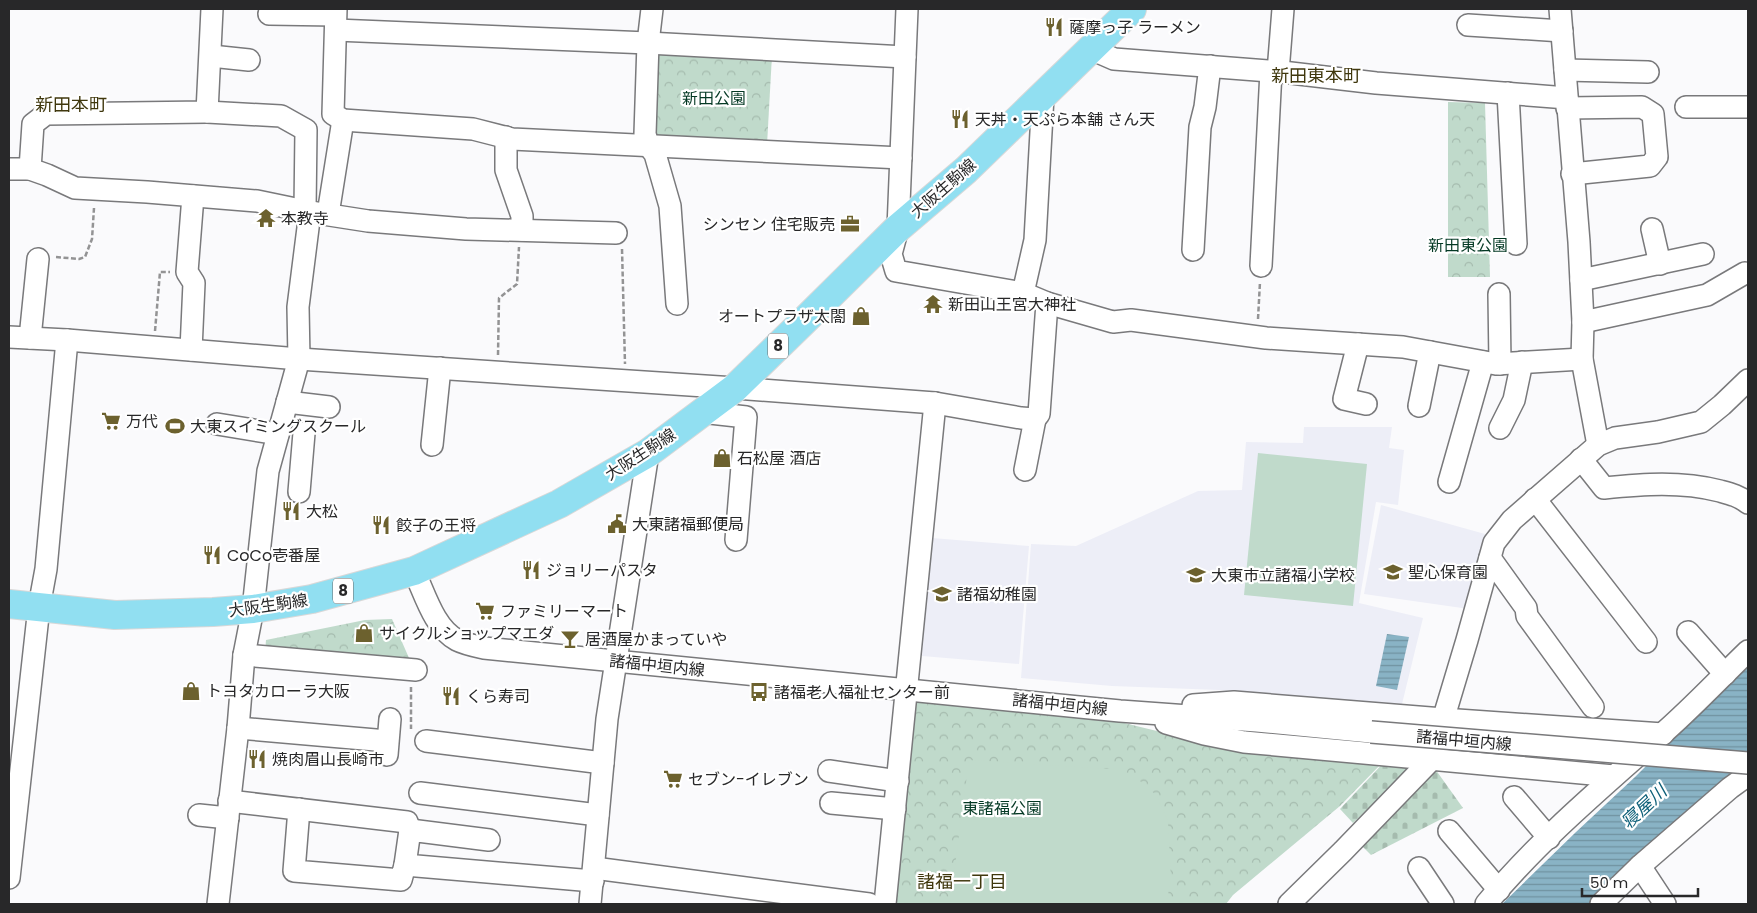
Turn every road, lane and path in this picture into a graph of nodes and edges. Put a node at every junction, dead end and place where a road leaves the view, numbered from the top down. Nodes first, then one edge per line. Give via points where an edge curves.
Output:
1 (212, 9) edge
2 (652, 9) edge
3 (907, 9) edge
4 (1132, 9) edge
5 (1283, 9) edge
6 (1560, 9) edge
7 (269, 14) dead end
8 (336, 18) edge
9 (1468, 26) dead end
10 (1562, 31) junction
11 (648, 42) junction
12 (1091, 49) junction
13 (210, 56) junction
14 (905, 57) junction
15 (249, 60) dead end
16 (1210, 66) junction
17 (1564, 70) junction
18 (1274, 71) junction
19 (1648, 72) dead end
20 (1508, 93) junction
21 (1044, 96) junction
22 (1567, 103) junction
23 (1686, 107) dead end
24 (1748, 107) edge
25 (207, 112) junction
26 (343, 120) junction
27 (506, 137) junction
28 (648, 145) junction
29 (900, 158) junction
30 (9, 169) edge
31 (30, 169) junction
32 (1572, 174) junction
33 (95, 190) junction
34 (193, 196) junction
35 (314, 212) junction
36 (898, 228) junction
37 (1652, 229) dead end
38 (521, 230) junction
39 (616, 233) joint
40 (1516, 244) dead end
41 (1194, 250) dead end
42 (1703, 254) dead end
43 (38, 259) joint
44 (1660, 264) junction
45 (1261, 266) joint
46 (187, 272) junction
47 (1745, 273) dead end
48 (1581, 280) junction
49 (1023, 293) junction
50 (1498, 294) dead end
51 (1047, 303) junction
52 (677, 304) dead end
53 (1583, 322) junction
54 (9, 337) edge
55 (1257, 337) junction
56 (30, 338) junction
57 (67, 340) junction
58 (1358, 344) junction
59 (154, 347) junction
60 (191, 350) junction
61 (1430, 352) junction
62 (299, 359) junction
63 (1582, 359) junction
64 (1522, 362) junction
65 (1491, 363) junction
66 (440, 368) junction
67 (497, 372) junction
68 (624, 380) junction
69 (1748, 380) edge
70 (735, 388) junction
71 (287, 402) junction
72 (935, 404) junction
73 (1366, 404) dead end
74 (1419, 406) dead end
75 (329, 407) dead end
76 (701, 412) junction
77 (1034, 419) junction
78 (217, 424) dead end
79 (1500, 428) dead end
80 (278, 434) junction
81 (304, 434) dead end
82 (432, 445) dead end
83 (1598, 445) junction
84 (648, 453) junction
85 (1581, 458) junction
86 (270, 465) junction
87 (1025, 470) dead end
88 (1449, 482) dead end
89 (1536, 499) junction
90 (1748, 502) edge
91 (736, 540) dead end
92 (1490, 558) junction
93 (414, 571) junction
94 (9, 604) edge
95 (39, 606) junction
96 (253, 609) junction
97 (1688, 632) dead end
98 (1646, 642) dead end
99 (1748, 651) edge
100 (244, 655) junction
101 (617, 661) junction
102 (416, 670) joint
103 (1725, 674) junction
104 (907, 689) junction
105 (1593, 707) dead end
106 (1120, 710) junction
107 (390, 719) dead end
108 (1442, 719) junction
109 (238, 728) junction
110 (1663, 734) junction
111 (426, 741) joint
112 (1431, 760) junction
113 (603, 762) junction
114 (1748, 763) edge
115 (829, 771) dead end
116 (1614, 776) junction
117 (898, 781) junction
118 (1745, 781) edge
119 (420, 793) dead end
120 (1514, 797) dead end
121 (831, 803) dead end
122 (299, 809) junction
123 (895, 809) junction
124 (228, 810) junction
125 (199, 815) dead end
126 (598, 815) junction
127 (410, 830) junction
128 (1449, 830) dead end
129 (1549, 838) junction
130 (489, 840) dead end
131 (405, 865) junction
132 (1640, 866) junction
133 (1419, 868) dead end
134 (593, 875) junction
135 (9, 878) edge
136 (1492, 897) edge
137 (223, 904) edge
138 (590, 904) edge
139 (869, 904) edge
140 (885, 904) edge
141 (1288, 904) edge
142 (1443, 904) edge
143 (1601, 904) edge
144 (1665, 904) edge

1 - 13 street
2 - 11 street
3 - 14 street
4 - 12 main road, 大阪生駒線 / 8
5 - 18 street
6 - 10 street
7 - 8 street
8 - 11 street
8 - 26 street via 333,114
9 - 10 street
10 - 17 street
11 - 14 street
11 - 28 street via 645,134
12 - 16 street via 1114,59
12 - 21 main road, 大阪生駒線 / 8
13 - 15 street
13 - 25 street
14 - 29 street
16 - 18 street
16 - 41 street via 1200,127
17 - 19 street
17 - 22 street
18 - 20 street
18 - 45 street
20 - 22 street
20 - 40 street
21 - 36 main road, 大阪生駒線 / 8 via 966,170
21 - 49 street via 1035,240
22 - 32 street
22 - 32 street via 1642,107 1652,114 1657,157 1650,166
23 - 24 street
25 - 31 street via 46,114 32,124
25 - 35 street via 281,116 306,130
26 - 27 street via 473,129
26 - 35 street
27 - 28 street
27 - 38 street via 506,170 522,216
28 - 29 street
28 - 52 street via 655,154 670,206
29 - 36 street
30 - 31 street
31 - 33 street via 75,188
32 - 48 street
33 - 34 street
33 - 43 path via 92,239 85,257 43,256
34 - 35 street via 257,201
34 - 46 street
35 - 38 street via 368,221
35 - 62 street via 298,307
36 - 49 street via 891,254 896,271
36 - 70 main road, 大阪生駒線 / 8
37 - 44 street
38 - 39 street
38 - 67 path via 517,284 499,298
39 - 68 path via 622,238
42 - 44 street
43 - 56 street
44 - 48 street
45 - 55 path
46 - 59 path via 160,272
46 - 60 street via 194,283
47 - 53 street via 1708,295
48 - 53 street
49 - 51 street
50 - 65 street
51 - 55 street via 1113,322 1131,320
51 - 77 street via 1039,414
53 - 63 street
54 - 56 street
55 - 58 street
56 - 57 street
57 - 59 street
57 - 95 street via 46,569
58 - 61 street via 1403,346
58 - 73 street via 1344,399
59 - 60 street
60 - 62 street
61 - 65 street
61 - 74 street
62 - 66 street
62 - 71 street
63 - 64 street
63 - 83 street
64 - 65 street
64 - 79 street via 1514,400
65 - 88 street
66 - 67 street
66 - 82 street
67 - 68 street
68 - 70 street
69 - 83 street via 1701,422 1615,438
70 - 72 street
70 - 76 main road, 大阪生駒線 / 8
71 - 75 street
71 - 80 street
72 - 77 street
72 - 104 street
76 - 84 main road, 大阪生駒線 / 8
76 - 91 street via 746,417
77 - 87 street
78 - 80 street
80 - 86 street
81 - 86 street via 299,482
83 - 85 street
84 - 93 main road, 大阪生駒線 / 8 via 559,504
84 - 101 street
85 - 89 street
85 - 90 street via 1604,488 1655,483 1700,486 1740,496
86 - 96 street
89 - 92 street via 1512,520 1494,543
89 - 98 street
92 - 105 street via 1526,608 1527,616
92 - 108 street
93 - 96 main road, 大阪生駒線 / 8 via 312,599
93 - 101 street, 諸福中垣内線 via 442,628 459,641 484,648
94 - 95 main road, 大阪生駒線 / 8
95 - 96 main road, 大阪生駒線 / 8 via 115,614
95 - 135 street
96 - 100 street
97 - 103 street
99 - 103 street
100 - 102 street
100 - 109 street
101 - 104 street, 諸福中垣内線
101 - 113 street
102 - 111 path via 411,689 412,738
103 - 110 street
104 - 106 street, 諸福中垣内線
104 - 117 street
106 - 108 street via 1234,702
106 - 112 street via 1244,742
106 - 114 street, 諸福中垣内線, bridge
107 - 109 street via 387,748
108 - 110 street
108 - 112 street
109 - 124 street
110 - 116 street
111 - 113 street
112 - 116 street
112 - 141 street
113 - 126 street
115 - 117 street
116 - 129 street
117 - 123 street
118 - 132 street
119 - 126 street
120 - 129 street
121 - 123 street
122 - 124 street
122 - 127 street via 407,822
122 - 131 street via 294,871 401,880
123 - 140 street
124 - 125 street
124 - 137 street
126 - 134 street
127 - 130 street
127 - 131 street
128 - 136 street
129 - 136 street
131 - 134 street
132 - 143 street
132 - 144 street
133 - 142 street
134 - 138 street
134 - 139 street

